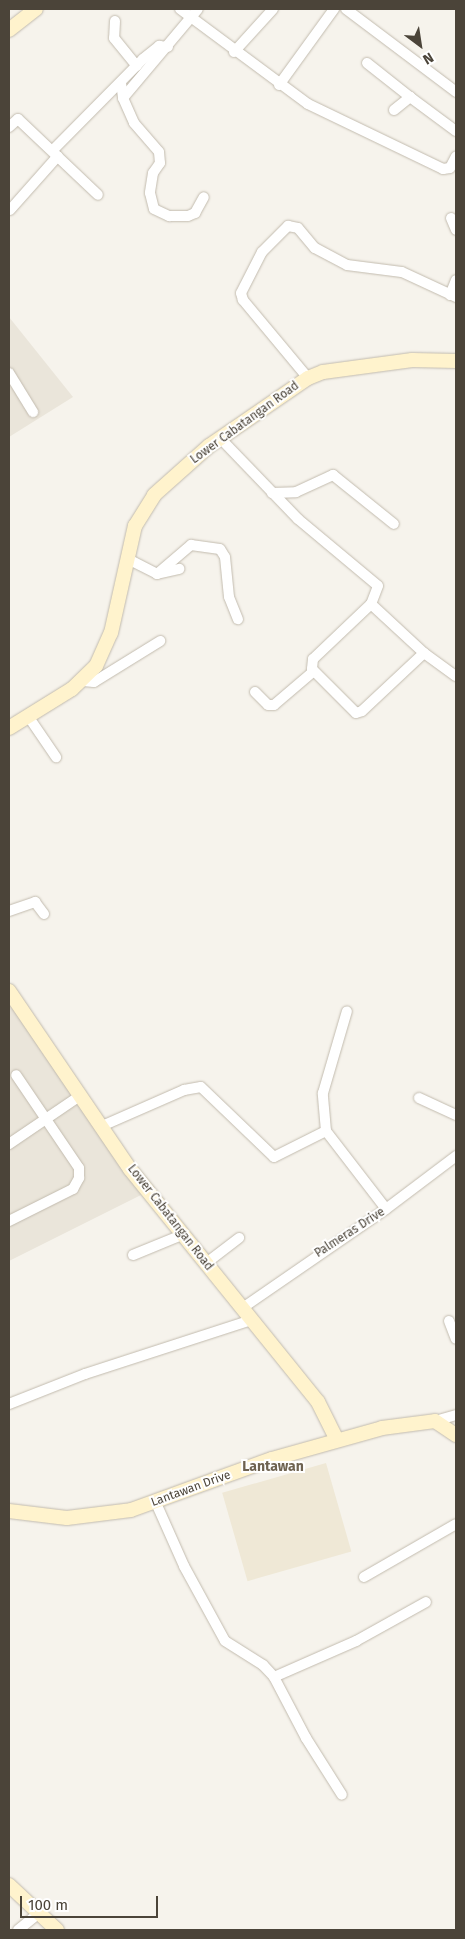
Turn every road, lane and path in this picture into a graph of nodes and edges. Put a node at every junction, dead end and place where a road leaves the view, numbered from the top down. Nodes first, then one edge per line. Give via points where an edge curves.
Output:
1 (36, 9) edge
2 (180, 9) edge
3 (198, 9) edge
4 (273, 9) edge
5 (334, 9) edge
6 (346, 9) edge
7 (191, 17) junction
8 (115, 21) dead end
9 (9, 30) edge
10 (168, 46) junction
11 (234, 52) junction
12 (367, 64) dead end
13 (137, 66) junction
14 (121, 83) junction
15 (280, 85) junction
16 (456, 92) edge
17 (410, 97) junction
18 (123, 98) junction
19 (394, 110) dead end
20 (9, 127) edge
21 (456, 131) edge
22 (56, 153) junction
23 (456, 156) edge
24 (98, 195) dead end
25 (204, 197) dead end
26 (10, 210) dead end
27 (451, 218) dead end
28 (456, 230) edge
29 (456, 280) edge
30 (453, 296) edge
31 (456, 361) edge
32 (9, 373) edge
33 (308, 378) junction
34 (33, 412) dead end
35 (220, 438) junction
36 (272, 493) junction
37 (394, 524) dead end
38 (126, 558) junction
39 (179, 569) dead end
40 (156, 574) junction
41 (371, 604) junction
42 (238, 620) dead end
43 (160, 641) dead end
44 (424, 653) junction
45 (314, 671) junction
46 (456, 676) edge
47 (83, 682) junction
48 (255, 692) dead end
49 (28, 716) junction
50 (9, 728) edge
51 (56, 758) dead end
52 (9, 911) edge
53 (44, 914) dead end
54 (9, 991) edge
55 (347, 1011) dead end
56 (16, 1075) dead end
57 (81, 1095) junction
58 (419, 1098) dead end
59 (456, 1114) edge
60 (46, 1119) junction
61 (102, 1126) junction
62 (326, 1131) junction
63 (9, 1144) edge
64 (456, 1156) edge
65 (386, 1209) junction
66 (9, 1221) edge
67 (182, 1236) junction
68 (239, 1238) dead end
69 (133, 1255) dead end
70 (205, 1264) junction
71 (246, 1314) junction
72 (449, 1321) dead end
73 (456, 1339) edge
74 (9, 1404) edge
75 (456, 1415) edge
76 (435, 1421) junction
77 (456, 1435) edge
78 (337, 1440) junction
79 (156, 1503) junction
80 (9, 1511) edge
81 (456, 1524) edge
82 (364, 1577) dead end
83 (426, 1602) dead end
84 (274, 1677) junction
85 (342, 1794) dead end
86 (9, 1885) edge
87 (39, 1913) junction
88 (18, 1930) edge
89 (57, 1930) edge

1 - 9 street
2 - 7 street
3 - 7 street
4 - 11 street
5 - 15 street
6 - 16 street
7 - 10 street
7 - 11 street
8 - 13 street via 114,38
10 - 13 street via 156,48
10 - 18 street
11 - 15 street
12 - 17 street
13 - 14 street
14 - 18 street
14 - 22 street
15 - 23 street via 346,125 443,169 450,168
17 - 19 street
17 - 21 street
18 - 25 street via 134,122 159,152 160,163 153,173 150,193 154,209 169,216 188,216 195,213
20 - 22 street via 18,119
22 - 24 street
22 - 26 street
27 - 28 street
29 - 30 street
30 - 33 street via 402,272 347,265 315,248 298,228 288,226 262,252 241,293 243,300
31 - 33 street, Lower Cabatangan Road via 412,360 360,365
32 - 34 street
33 - 35 street, Lower Cabatangan Road
35 - 36 street
35 - 38 street, Lower Cabatangan Road via 154,495 135,526
36 - 37 street via 296,492 333,474
36 - 41 street via 376,582 378,591
38 - 40 street
38 - 47 street, Lower Cabatangan Road via 104,653
39 - 40 street
40 - 42 street via 191,545 220,549 225,557 229,597
41 - 44 street
41 - 45 street via 312,659
43 - 47 street via 94,682
44 - 45 street via 362,711 356,712
44 - 46 street
45 - 48 street via 274,705 268,705
47 - 49 street, Lower Cabatangan Road
49 - 50 street, Lower Cabatangan Road
49 - 51 street
52 - 53 street via 35,902
54 - 57 street, Lower Cabatangan Road
55 - 62 street via 322,1093
56 - 60 street
57 - 60 street
57 - 61 street, Lower Cabatangan Road
58 - 59 street
60 - 63 street
60 - 66 street via 79,1168 79,1178 73,1190
61 - 62 street via 195,1086 201,1087 272,1156 279,1156
61 - 67 street, Lower Cabatangan Road
62 - 65 street
64 - 65 street, Palmeras Drive
65 - 71 street, Palmeras Drive
67 - 69 street
67 - 70 street, Lower Cabatangan Road
68 - 70 street
70 - 71 street, Lower Cabatangan Road
71 - 74 street, Palmeras Drive
71 - 78 street, Lower Cabatangan Road via 318,1402
72 - 73 street
75 - 76 street, Lantawan Drive
76 - 77 street
76 - 78 street, Lantawan Drive via 382,1428
78 - 79 street, Lantawan Drive via 272,1459
79 - 80 street, Lantawan Drive via 90,1517 67,1518
79 - 84 street via 184,1566 226,1641 264,1665
81 - 82 street
83 - 84 street via 356,1641
84 - 85 street via 306,1738
86 - 87 street
87 - 88 street
87 - 89 street

